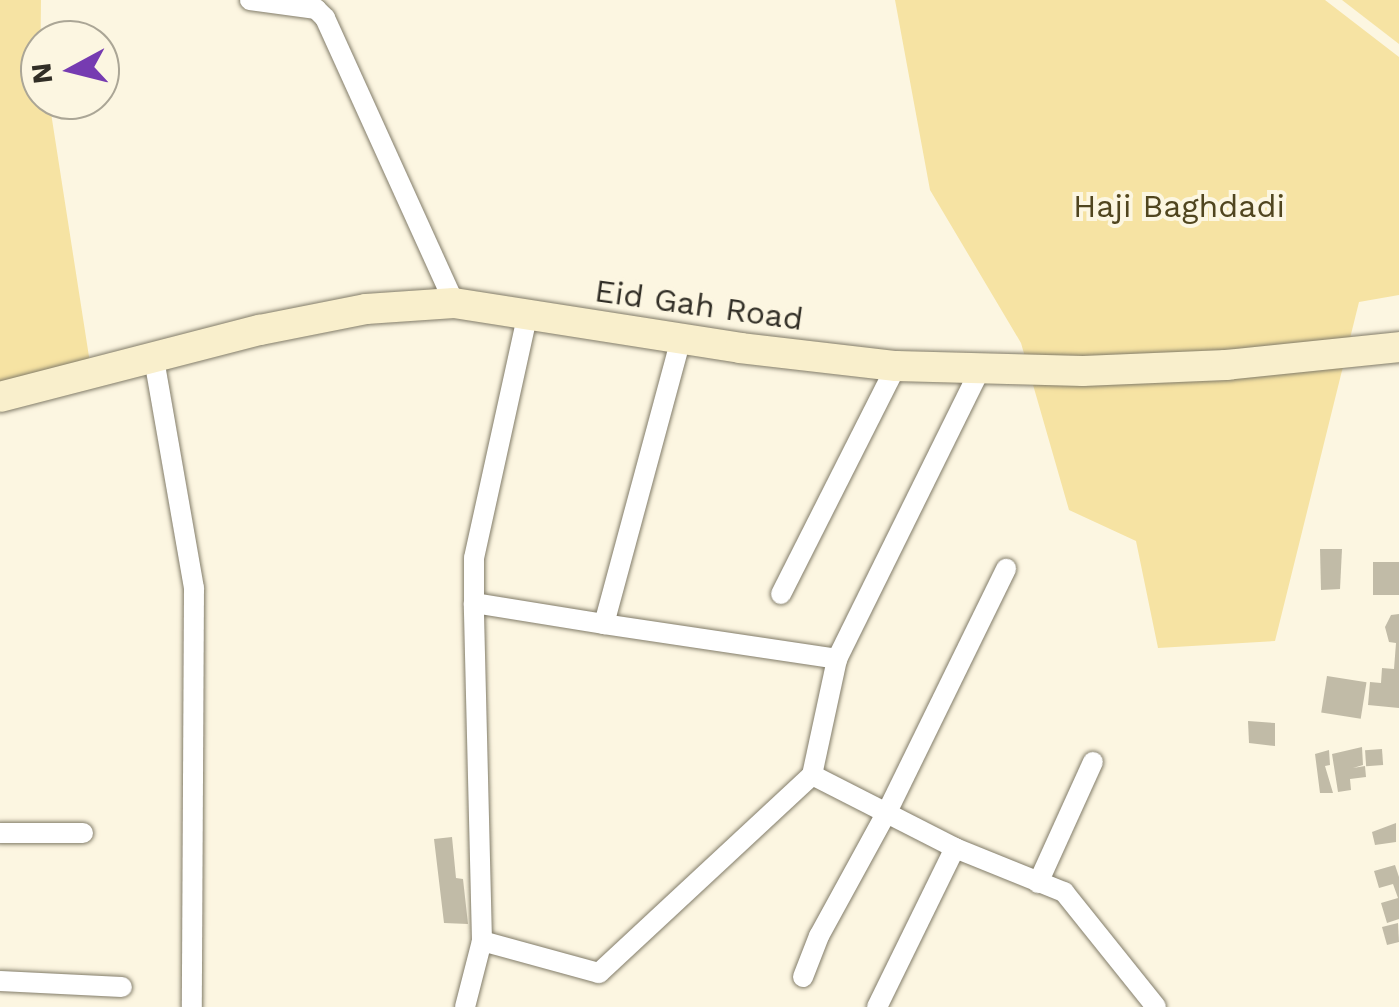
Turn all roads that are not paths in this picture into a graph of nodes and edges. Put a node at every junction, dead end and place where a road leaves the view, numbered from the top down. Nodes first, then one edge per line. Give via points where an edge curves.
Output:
1 (250, 0) edge
2 (454, 303) junction
3 (527, 316) junction
4 (681, 339) junction
5 (1399, 347) edge
6 (154, 359) junction
7 (896, 366) junction
8 (980, 370) junction
9 (0, 397) edge
10 (1006, 569) dead end
11 (781, 594) dead end
12 (474, 603) junction
13 (604, 624) junction
14 (837, 659) junction
15 (1093, 762) dead end
16 (812, 775) junction
17 (887, 812) junction
18 (84, 833) dead end
19 (0, 834) edge
20 (955, 848) junction
21 (1038, 883) junction
22 (482, 942) junction
23 (803, 977) dead end
24 (0, 981) edge
25 (122, 987) dead end
26 (192, 1007) edge
27 (465, 1007) edge
28 (877, 1007) edge
29 (1156, 1007) edge

1 - 2 street via 316,8 325,18
2 - 3 main road, Eid Gah Road
2 - 6 main road, Eid Gah Road via 366,309
3 - 4 main road, Eid Gah Road
3 - 12 street via 474,558
4 - 7 main road, Eid Gah Road
4 - 13 street
5 - 8 main road, Eid Gah Road via 1226,366
6 - 9 main road, Eid Gah Road
6 - 26 street via 194,588
7 - 8 main road, Eid Gah Road
7 - 11 street
8 - 14 street
10 - 17 street
12 - 13 street
12 - 22 street
13 - 14 street
14 - 16 street
15 - 21 street
16 - 17 street
16 - 22 street via 599,973
17 - 20 street
17 - 23 street
18 - 19 street
20 - 21 street
20 - 28 street
21 - 29 street via 1064,892
22 - 27 street
24 - 25 street

